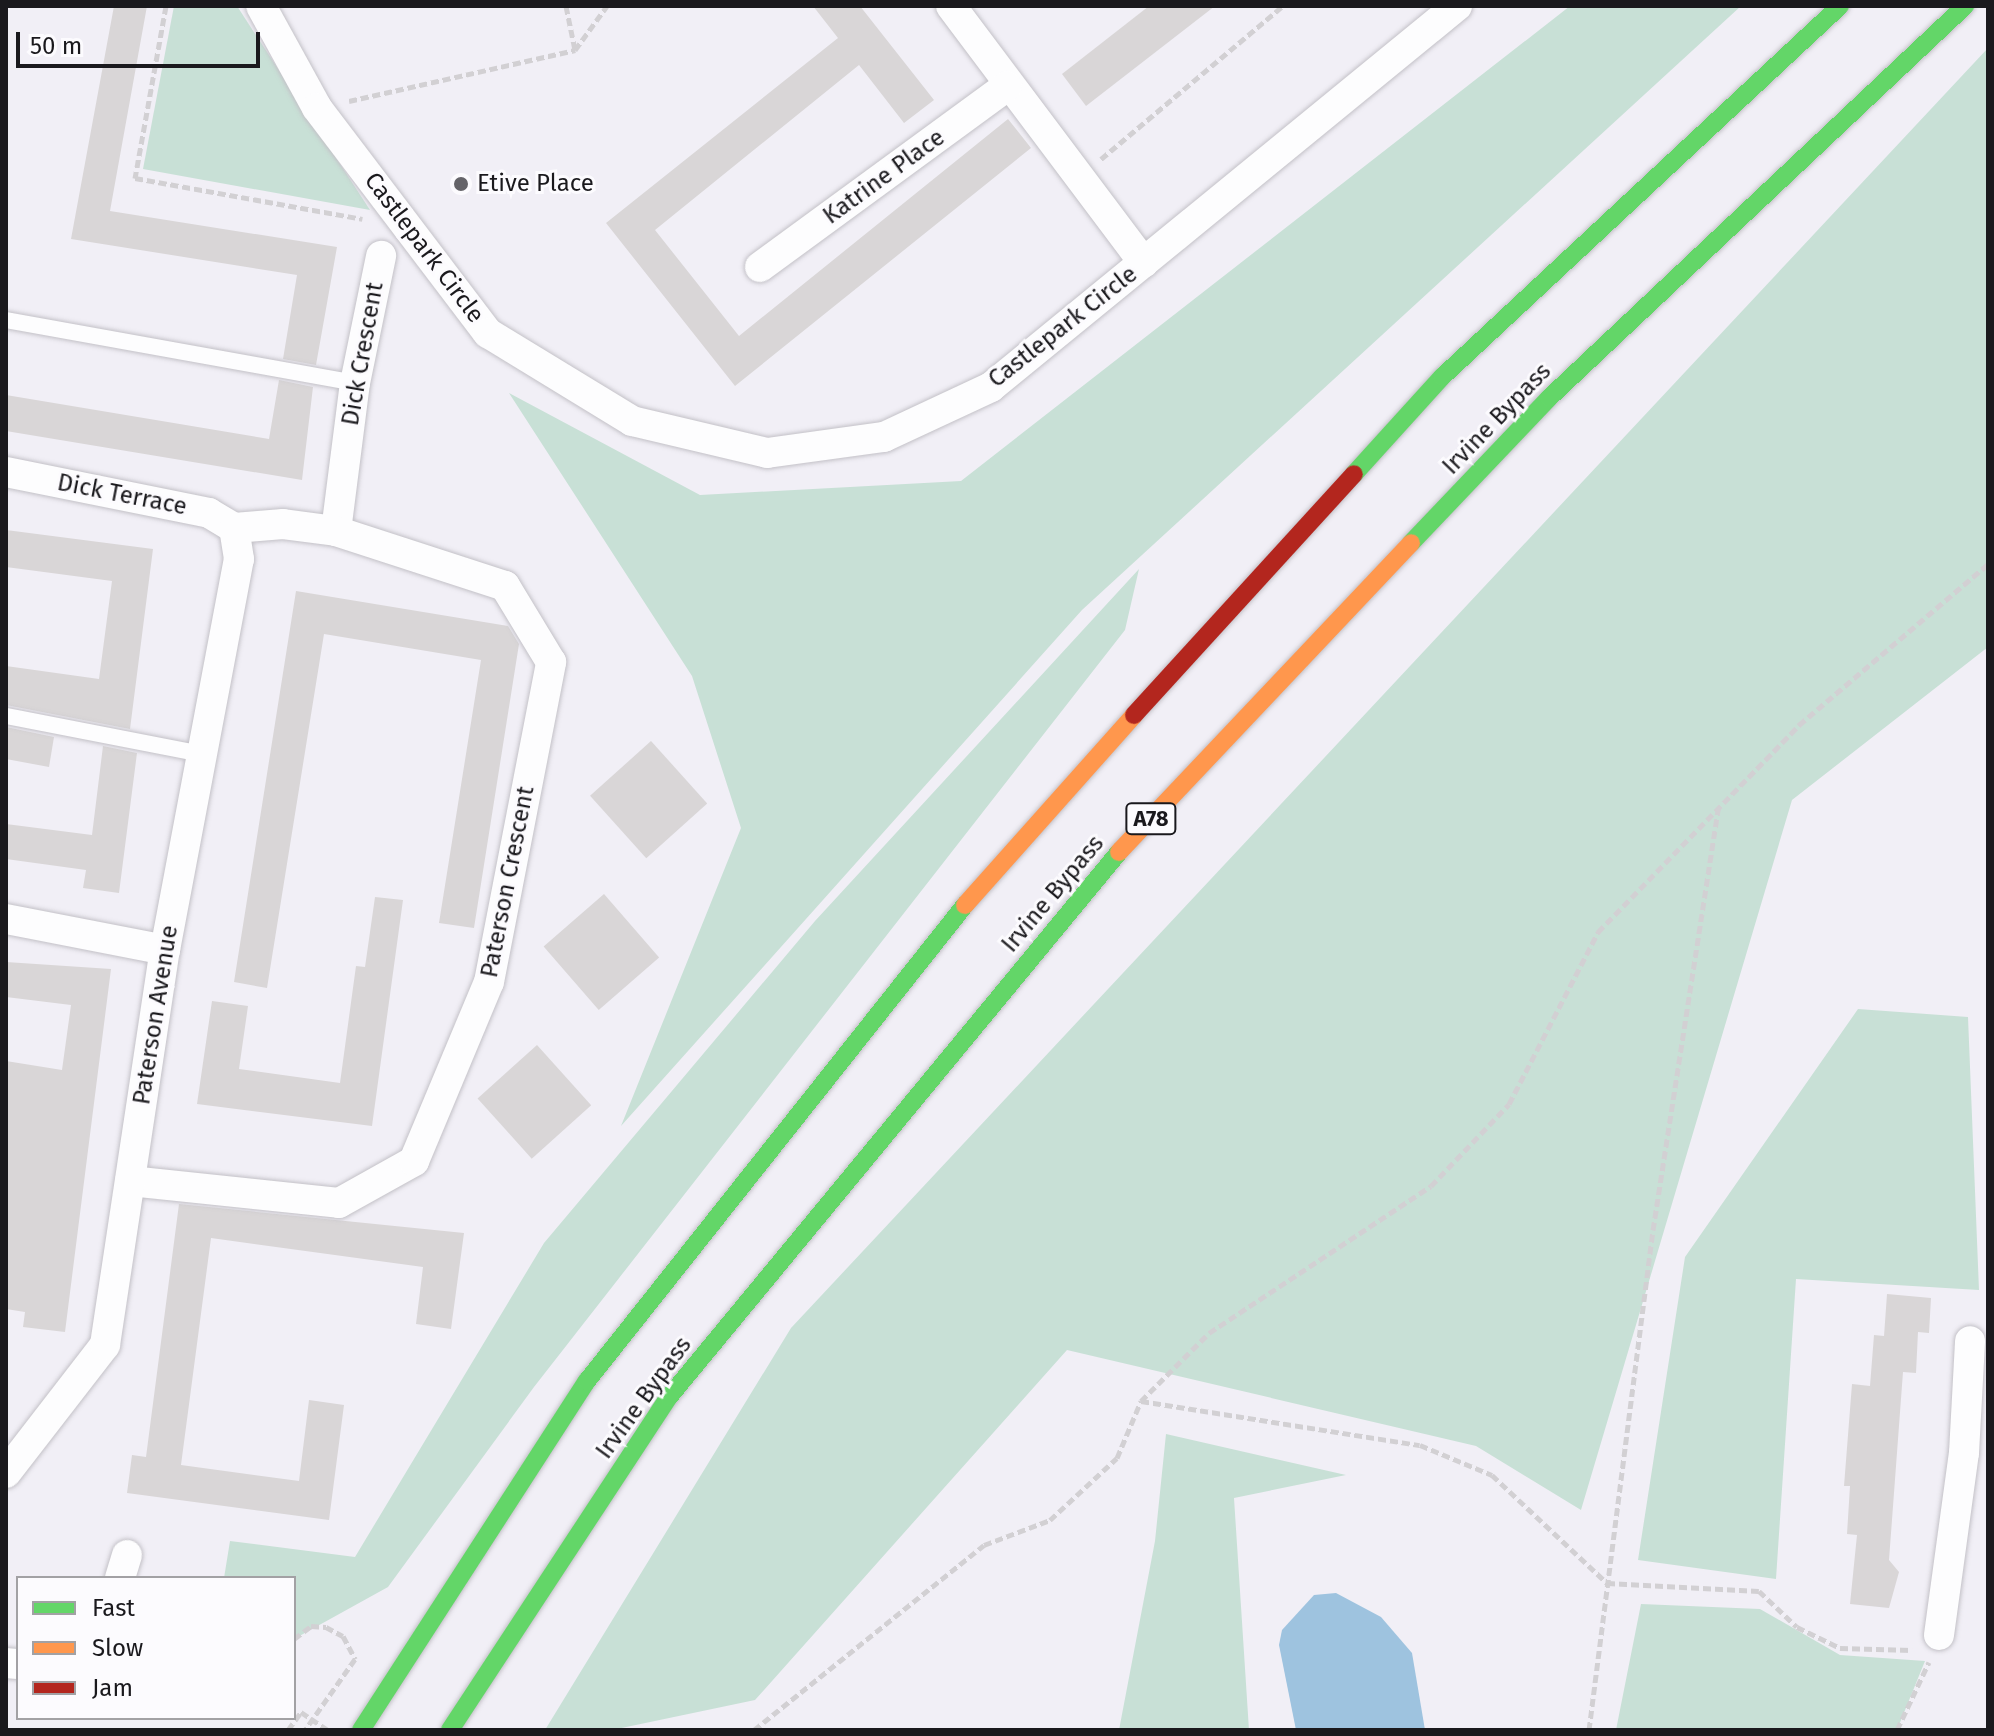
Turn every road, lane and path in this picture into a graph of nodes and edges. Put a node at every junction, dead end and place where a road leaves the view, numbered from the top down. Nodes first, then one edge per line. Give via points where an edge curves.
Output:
1 (166, 6) edge
2 (261, 6) edge
3 (566, 6) edge
4 (607, 6) edge
5 (951, 6) edge
6 (1283, 6) edge
7 (1457, 6) edge
8 (1840, 6) edge
9 (1965, 6) edge
10 (575, 50) junction
11 (1007, 86) junction
12 (317, 108) junction
13 (1082, 175) junction
14 (379, 222) dead end
15 (381, 256) dead end
16 (1144, 263) junction
17 (760, 267) dead end
18 (6, 320) edge
19 (355, 383) junction
20 (6, 472) edge
21 (234, 528) junction
22 (336, 531) junction
23 (1988, 564) edge
24 (6, 716) edge
25 (202, 754) junction
26 (1719, 808) junction
27 (6, 919) edge
28 (165, 950) junction
29 (130, 1181) junction
30 (1970, 1341) dead end
31 (1141, 1401) junction
32 (1976, 1454) edge
33 (9, 1462) edge
34 (1607, 1583) junction
35 (296, 1637) edge
36 (1938, 1641) junction
37 (296, 1719) edge
38 (305, 1730) edge
39 (328, 1730) edge
40 (361, 1730) edge
41 (450, 1730) edge
42 (754, 1730) edge
43 (1589, 1730) edge
44 (1897, 1730) edge

1 - 14 path via 135,178
2 - 12 street, Castlepark Circle
3 - 10 path
4 - 10 path
5 - 11 street
6 - 13 path
7 - 16 street, Castlepark Circle
8 - 40 highway via 1442,377 996,867 587,1381
9 - 41 highway, Irvine Bypass / A78 via 1549,398 1101,871 669,1397
10 - 12 path
11 - 13 street
11 - 17 street, Katrine Place
12 - 16 street, Castlepark Circle via 488,333 632,421 767,453 884,437 991,387
13 - 16 street
15 - 19 street, Dick Crescent
18 - 19 lane
19 - 22 street, Dick Crescent
20 - 21 street, Dick Terrace via 209,513
21 - 22 street, Paterson Crescent via 283,524
21 - 25 street, Paterson Avenue via 239,559
22 - 29 street, Paterson Crescent via 505,586 551,662 489,982 414,1161 352,1196 339,1203
23 - 26 path via 1799,725
24 - 25 lane
25 - 28 street, Paterson Avenue
26 - 31 path via 1598,932 1509,1104 1431,1186 1209,1333
26 - 34 path via 1661,1169
27 - 28 street
28 - 29 street, Paterson Avenue
29 - 33 street, Paterson Avenue via 105,1345
30 - 32 street
31 - 34 path via 1420,1445 1492,1475
31 - 42 path via 1117,1458 1050,1520 984,1545
32 - 36 street
34 - 36 path via 1759,1591 1797,1627 1840,1648 1883,1654
34 - 43 path
35 - 38 path via 311,1626 326,1627 343,1636 355,1659
36 - 44 path
37 - 39 path, bridge via 301,1712

